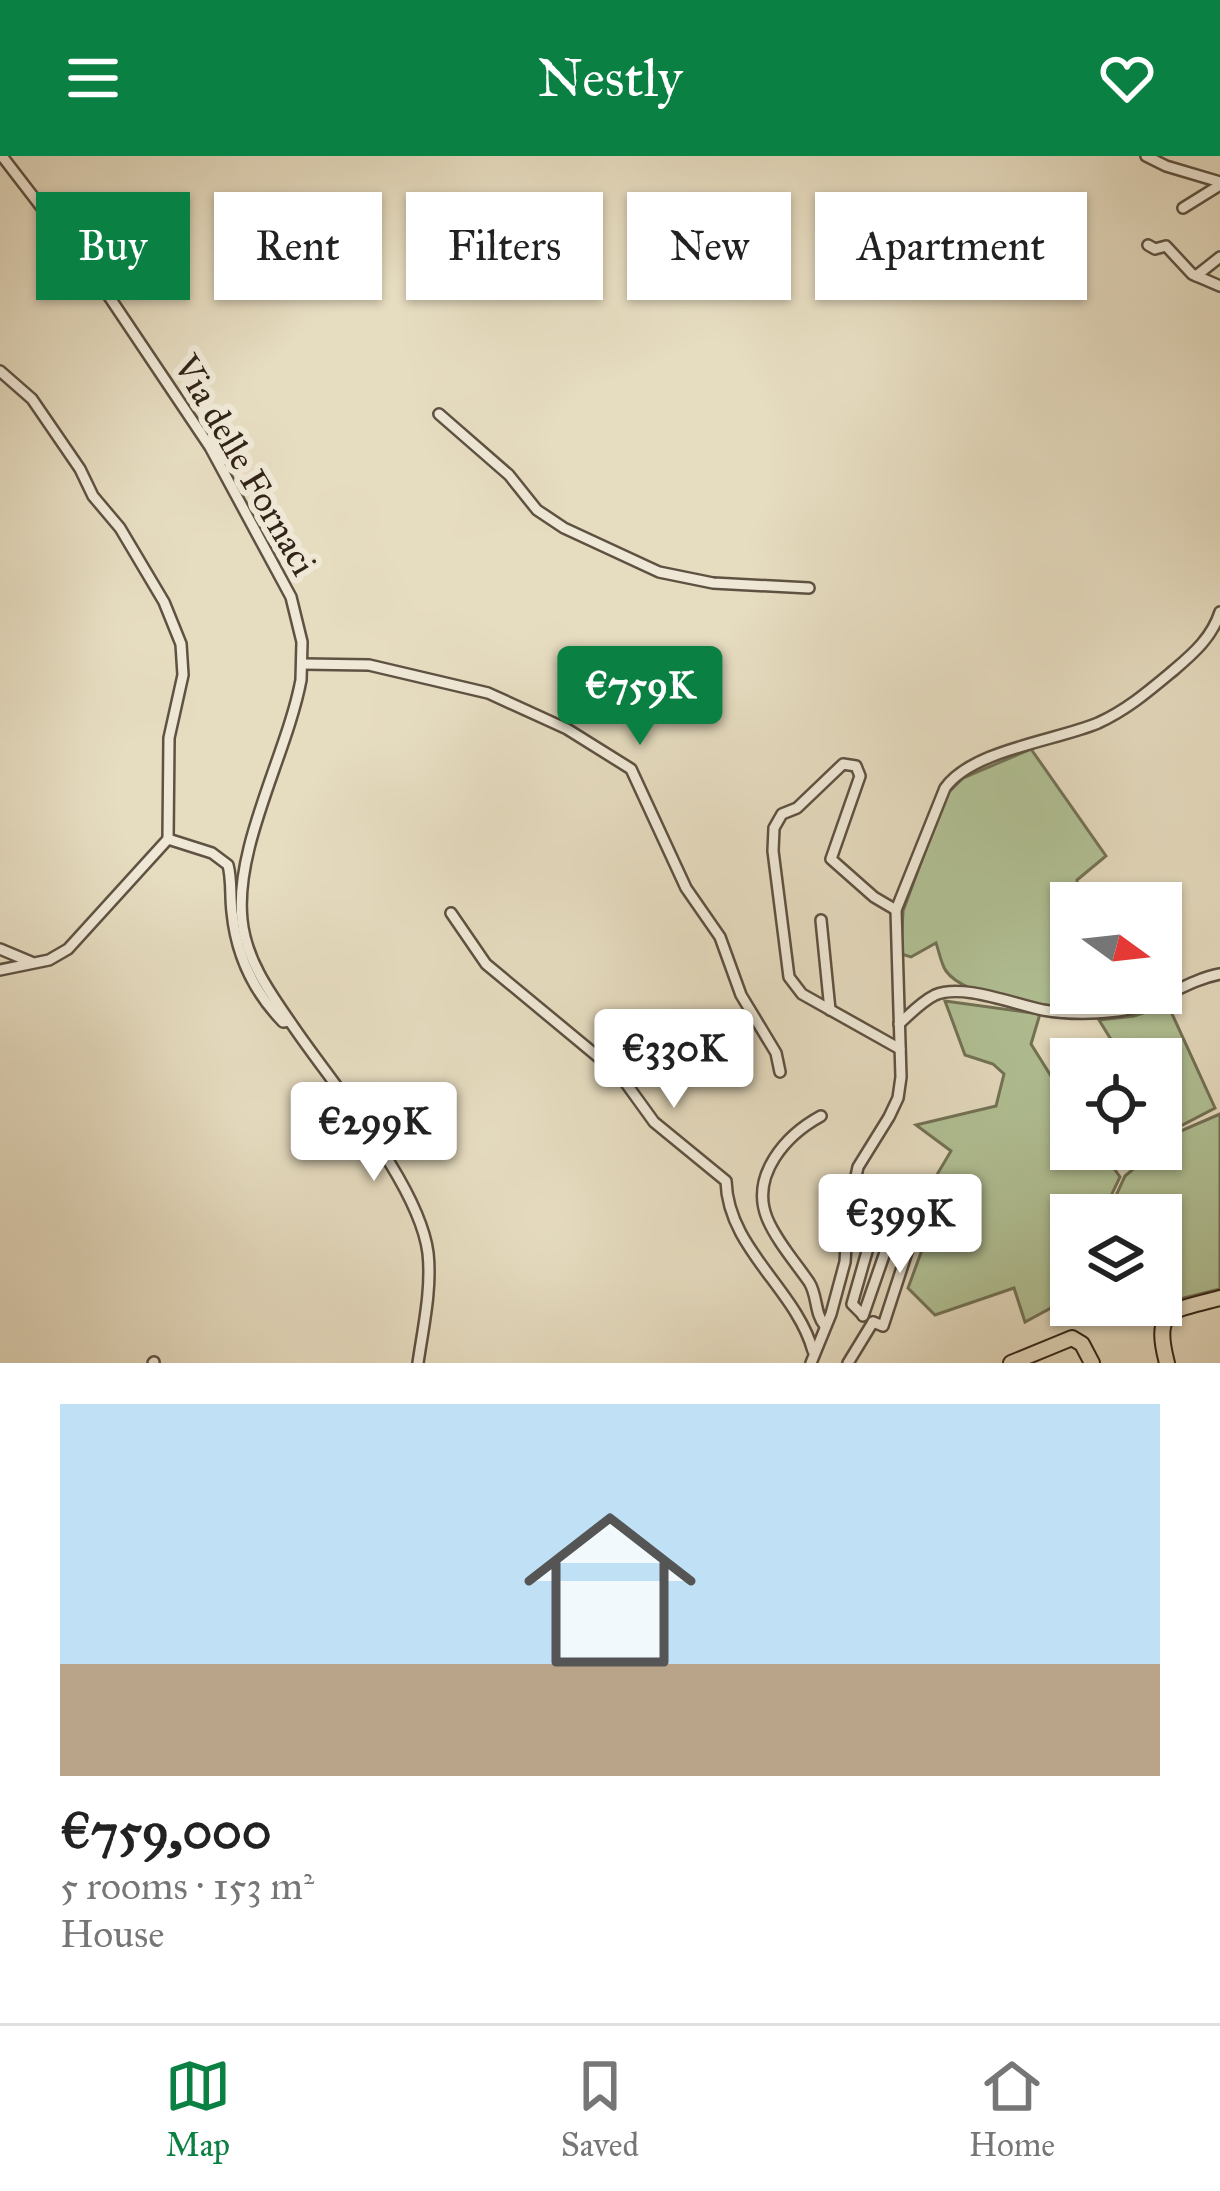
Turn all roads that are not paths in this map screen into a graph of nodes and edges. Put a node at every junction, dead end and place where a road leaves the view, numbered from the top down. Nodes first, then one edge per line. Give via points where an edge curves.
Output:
1 (2, 156) edge
2 (1146, 156) edge
3 (1220, 183) edge
4 (1183, 208) dead end
5 (1148, 245) dead end
6 (1220, 257) edge
7 (1196, 276) junction
8 (1220, 286) edge
9 (0, 371) edge
10 (439, 414) dead end
11 (809, 588) dead end
12 (1220, 612) edge
13 (303, 664) junction
14 (168, 839) junction
15 (896, 910) junction
16 (451, 913) dead end
17 (821, 920) dead end
18 (0, 949) edge
19 (36, 964) junction
20 (0, 970) edge
21 (1220, 974) edge
22 (830, 1010) junction
23 (289, 1021) junction
24 (899, 1024) junction
25 (900, 1049) junction
26 (781, 1072) dead end
27 (821, 1116) dead end
28 (874, 1227) dead end
29 (890, 1238) dead end
30 (910, 1243) dead end
31 (836, 1293) junction
32 (1220, 1298) edge
33 (853, 1299) junction
34 (868, 1319) junction
35 (825, 1326) junction
36 (812, 1357) edge
37 (418, 1363) edge
38 (848, 1363) edge
39 (1011, 1363) edge
40 (1092, 1363) edge
41 (1167, 1363) edge

1 - 13 street, Via delle Fornaci via 210,447 291,597
2 - 3 street
3 - 4 street
5 - 7 street via 1168,247
6 - 7 street
7 - 8 street
9 - 14 street via 32,399 120,528 181,644
10 - 11 street via 564,528 658,572
12 - 15 street via 1199,647 1126,708 952,778
13 - 23 street, Via delle Fornaci via 241,893 250,955
13 - 26 street via 369,665 475,689 567,729 631,770
14 - 19 street via 68,949
14 - 23 street via 228,865 245,967
15 - 22 street via 831,859 860,776 843,764 777,820 772,841 789,977
15 - 24 street
16 - 36 street via 486,964 620,1076 654,1123 728,1176 730,1206 752,1254 803,1322
17 - 22 street
18 - 19 street
19 - 20 street
21 - 24 street via 1150,1004 1103,1012 947,992
22 - 25 street
23 - 37 street, Via delle Fornaci via 419,1220 428,1274
24 - 25 street
25 - 31 street via 898,1098 858,1167
27 - 35 street via 771,1160 764,1195 767,1219 812,1286
28 - 33 street
29 - 34 street
30 - 34 street via 884,1326
31 - 33 street
31 - 35 street
32 - 41 main road via 1165,1320
33 - 34 street
34 - 38 street
35 - 36 street
39 - 40 main road via 1070,1338

